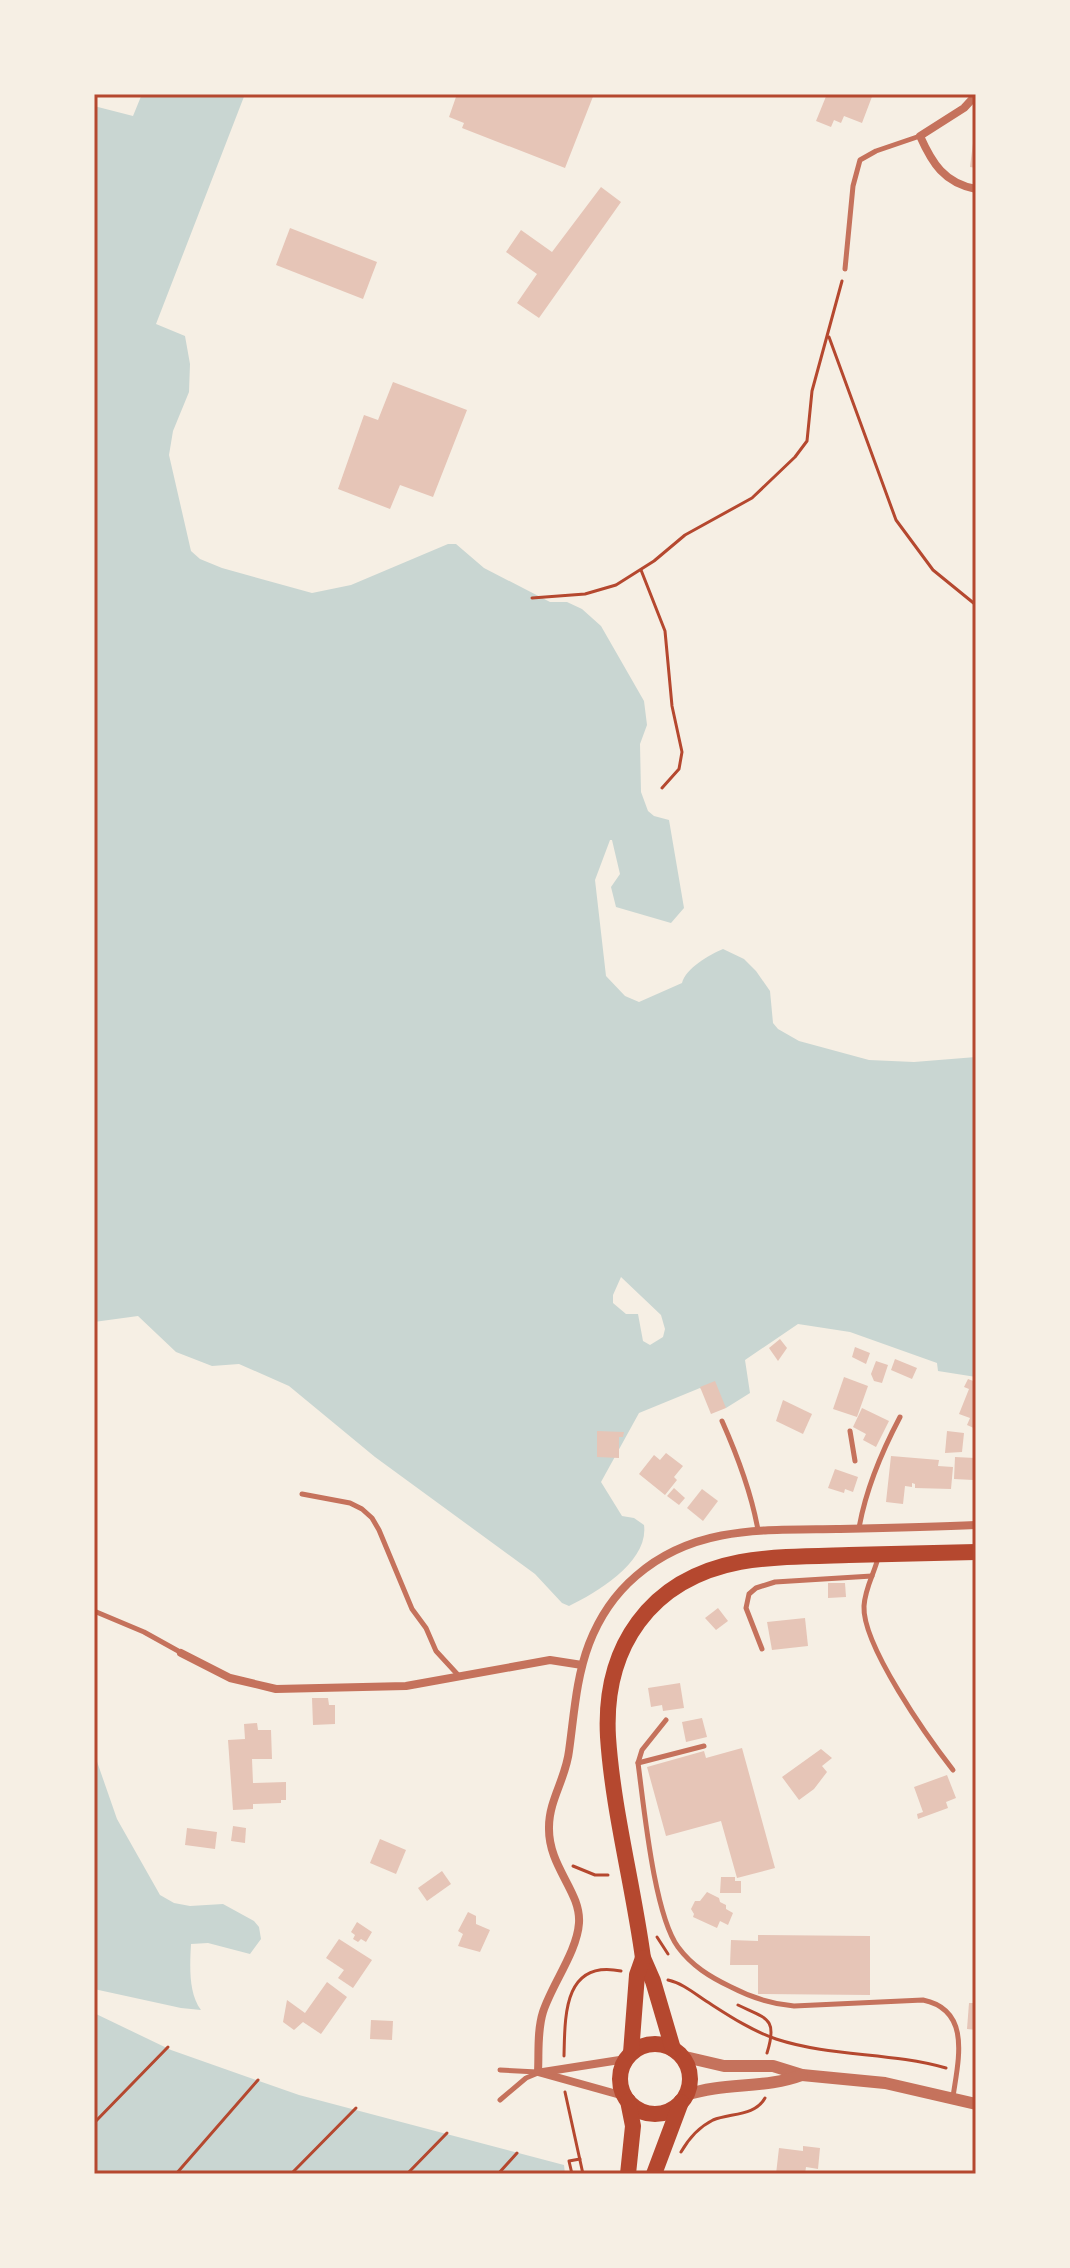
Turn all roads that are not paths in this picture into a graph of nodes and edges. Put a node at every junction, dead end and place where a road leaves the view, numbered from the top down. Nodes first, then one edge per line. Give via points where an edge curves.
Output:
1 (976, 95) edge
2 (920, 136) junction
3 (976, 189) edge
4 (845, 269) road end
5 (900, 1417) dead end
6 (722, 1421) dead end
7 (850, 1431) dead end
8 (855, 1461) dead end
9 (302, 1494) dead end
10 (976, 1525) edge
11 (859, 1528) junction
12 (758, 1530) junction
13 (976, 1552) edge
14 (879, 1554) junction
15 (872, 1576) junction
16 (94, 1611) edge
17 (762, 1649) dead end
18 (181, 1653) joint
19 (582, 1665) junction
20 (460, 1677) junction
21 (666, 1720) dead end
22 (704, 1746) dead end
23 (638, 1763) junction
24 (953, 1770) dead end
25 (643, 1958) junction
26 (677, 2053) junction
27 (628, 2056) junction
28 (500, 2070) dead end
29 (538, 2072) junction
30 (802, 2075) junction
31 (953, 2097) junction
32 (683, 2098) junction
33 (626, 2099) junction
34 (500, 2100) dead end
35 (976, 2104) edge
36 (628, 2174) edge
37 (654, 2174) edge

1 - 2 street
2 - 3 street via 948,179
2 - 4 lane via 860,160
5 - 11 lane via 874,1472
6 - 12 lane via 746,1479
7 - 8 lane
9 - 20 lane via 350,1503 372,1518 412,1609 436,1651
10 - 11 street
11 - 12 street
12 - 19 street via 691,1542 645,1569 607,1608
13 - 14 main road
14 - 15 lane
14 - 25 main road via 773,1558 713,1569 663,1596 630,1633 612,1682 608,1734
15 - 17 lane via 775,1582 756,1588 746,1608
15 - 24 lane via 864,1606 872,1640 915,1720
16 - 18 lane
18 - 20 street via 230,1678 276,1689 406,1686
19 - 20 street via 550,1660
19 - 29 street via 568,1760 549,1818 550,1846 576,1900 579,1923 542,2016
21 - 23 lane
22 - 23 lane
23 - 31 lane via 664,1920 693,1965 774,2005 923,2000 938,2005 952,2016 958,2030
25 - 26 main road
25 - 27 main road
26 - 27 main road via 655,2044
26 - 30 street via 724,2066 773,2066
26 - 32 main road via 689,2072
27 - 29 street
27 - 33 main road via 620,2074
28 - 29 lane
29 - 33 street
29 - 34 lane
30 - 31 street via 885,2083
30 - 32 street via 706,2088
31 - 35 street
32 - 33 main road via 668,2111 651,2114
32 - 37 main road
33 - 36 main road via 633,2126

